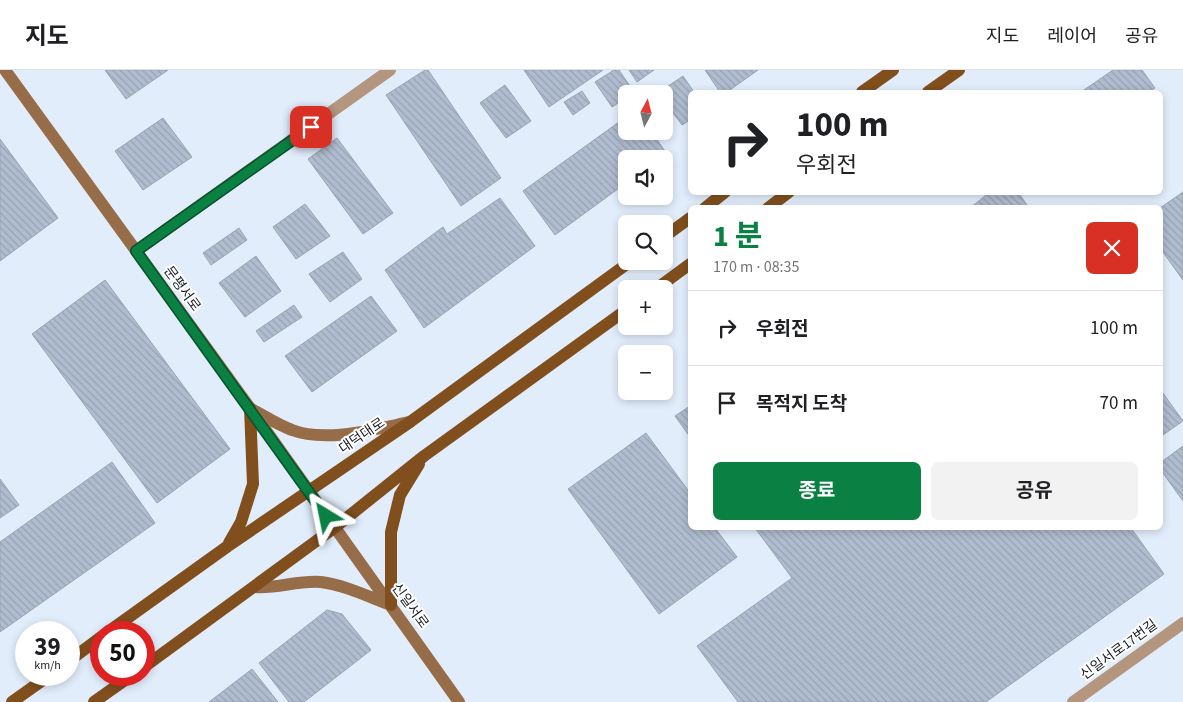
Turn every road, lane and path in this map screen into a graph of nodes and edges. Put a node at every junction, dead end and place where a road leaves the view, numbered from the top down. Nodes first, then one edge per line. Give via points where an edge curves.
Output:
1 (5, 70) edge
2 (390, 70) edge
3 (893, 70) edge
4 (959, 70) edge
5 (865, 90) edge
6 (931, 90) edge
7 (721, 195) edge
8 (785, 195) edge
9 (708, 205) edge
10 (772, 205) edge
11 (688, 219) edge
12 (673, 230) edge
13 (136, 251) junction
14 (688, 265) edge
15 (619, 270) edge
16 (668, 280) edge
17 (618, 316) edge
18 (250, 408) junction
19 (410, 422) junction
20 (424, 456) junction
21 (308, 492) junction
22 (334, 528) junction
23 (228, 546) junction
24 (254, 587) junction
25 (392, 605) junction
26 (123, 621) edge
27 (1183, 622) edge
28 (155, 658) edge
29 (35, 686) edge
30 (117, 686) edge
31 (12, 702) edge
32 (94, 702) edge
33 (459, 702) edge
34 (1073, 702) edge

1 - 13 main road, 문평서로
2 - 13 street
3 - 5 main road
4 - 6 main road
7 - 9 main road
8 - 10 main road
11 - 12 main road
13 - 18 main road, 문평서로
14 - 16 main road
15 - 19 main road, 대덕대로
17 - 20 main road
18 - 19 main road via 293,431 323,435 356,433
18 - 21 main road, 문평서로
18 - 23 main road via 253,484
19 - 21 main road, 대덕대로
20 - 22 main road
20 - 25 main road via 400,495 391,532
21 - 22 main road, 문평서로
21 - 23 main road, 대덕대로
22 - 24 main road
22 - 25 main road, 신일서로
23 - 26 main road, 대덕대로
24 - 25 main road via 321,582 348,588
24 - 28 main road
25 - 33 main road, 신일서로
27 - 34 street, 신일서로17번길
29 - 31 main road
30 - 32 main road

